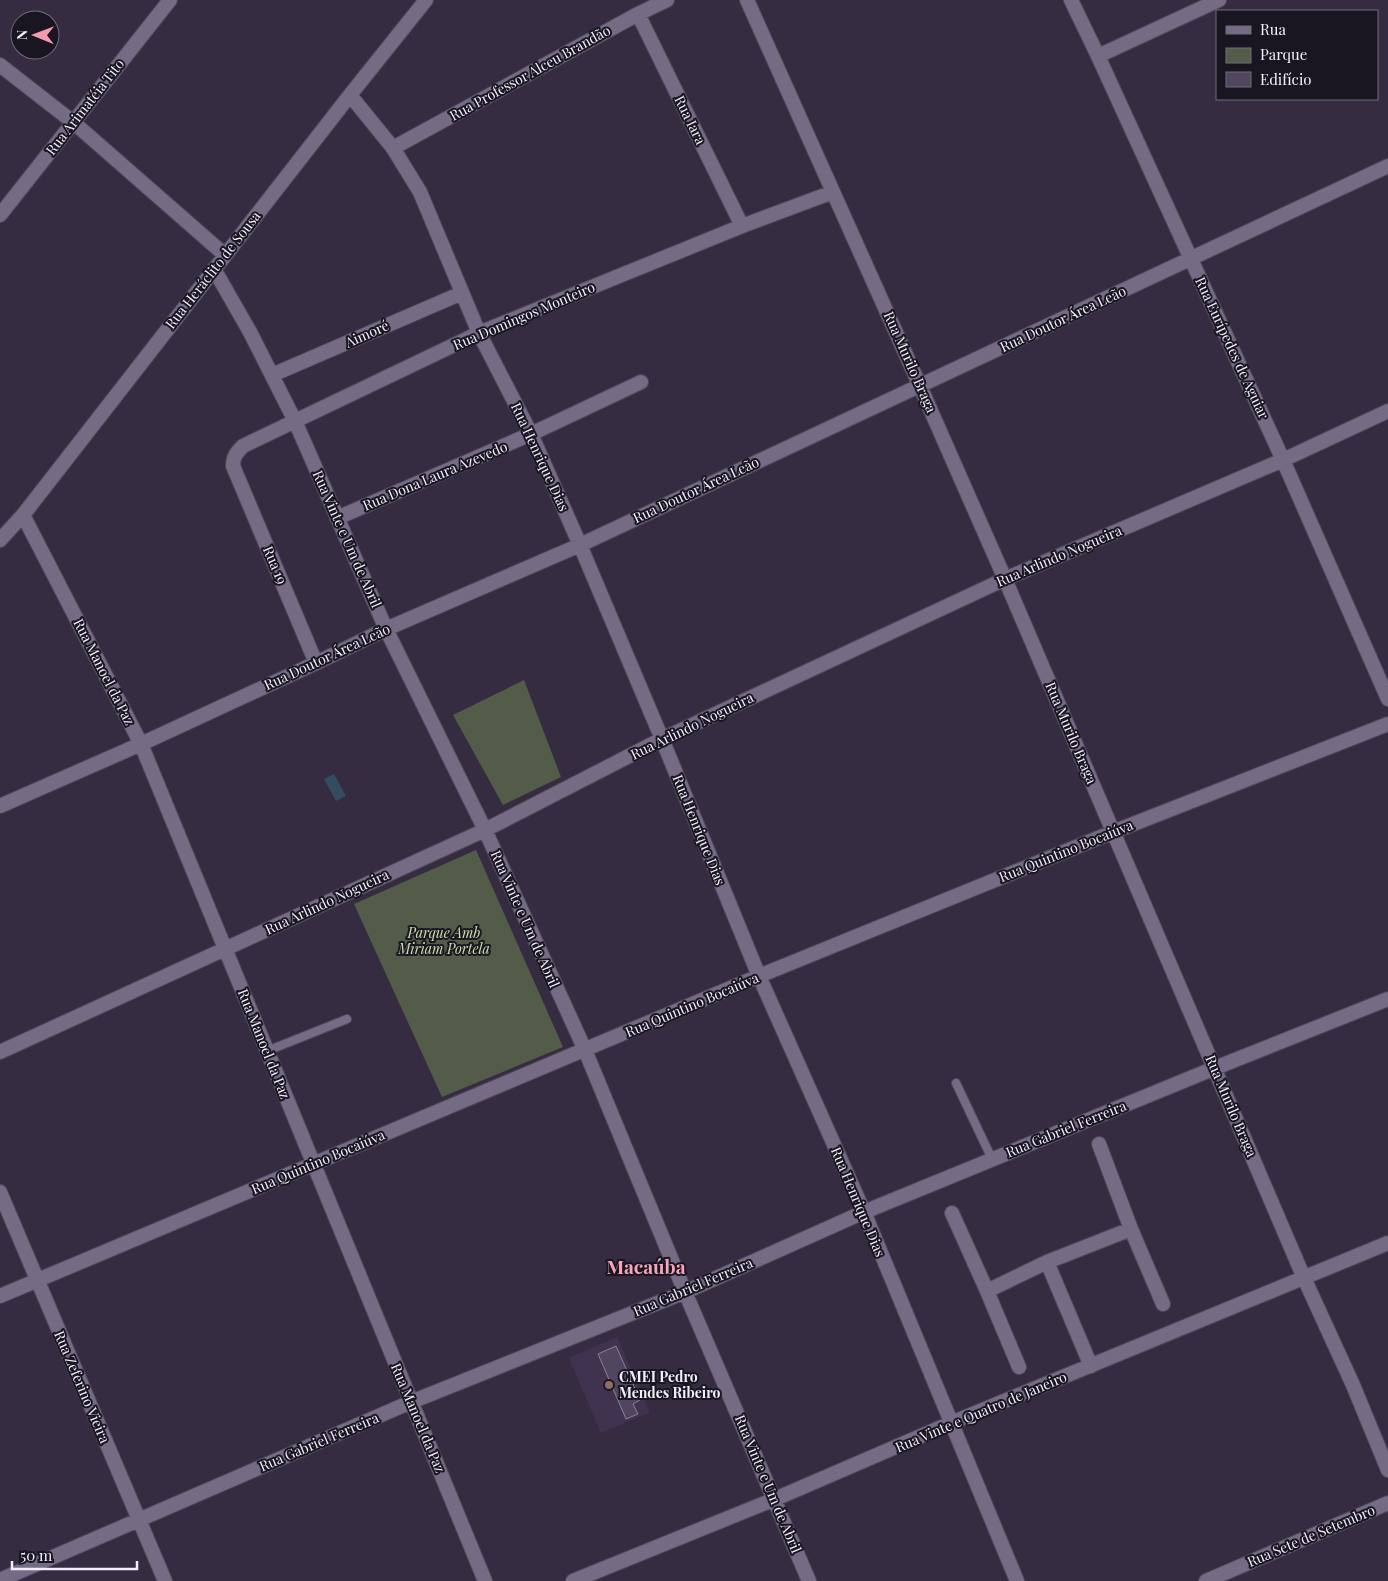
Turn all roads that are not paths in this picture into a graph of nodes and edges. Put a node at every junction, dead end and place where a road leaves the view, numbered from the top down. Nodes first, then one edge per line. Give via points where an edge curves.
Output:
1 (170, 0) edge
2 (426, 0) edge
3 (667, 0) edge
4 (747, 0) edge
5 (1070, 0) edge
6 (1219, 0) edge
7 (638, 14) junction
8 (1098, 56) junction
9 (0, 65) edge
10 (350, 95) junction
11 (73, 122) junction
12 (393, 148) junction
13 (1388, 166) edge
14 (833, 192) junction
15 (0, 215) edge
16 (742, 226) junction
17 (225, 255) junction
18 (1192, 260) junction
19 (214, 270) junction
20 (462, 293) junction
21 (478, 333) junction
22 (272, 375) junction
23 (641, 382) dead end
24 (920, 386) junction
25 (1388, 411) edge
26 (295, 421) junction
27 (531, 434) junction
28 (1283, 460) junction
29 (233, 466) joint
30 (23, 515) junction
31 (337, 518) junction
32 (0, 540) edge
33 (580, 545) junction
34 (1005, 579) junction
35 (386, 629) junction
36 (316, 663) junction
37 (1388, 699) edge
38 (1388, 724) edge
39 (662, 739) junction
40 (141, 744) junction
41 (0, 806) edge
42 (485, 830) junction
43 (1114, 832) junction
44 (225, 949) junction
45 (758, 976) junction
46 (1388, 999) edge
47 (347, 1019) dead end
48 (585, 1050) junction
49 (267, 1051) junction
50 (0, 1052) edge
51 (1215, 1068) junction
52 (956, 1083) dead end
53 (1099, 1144) dead end
54 (992, 1159) junction
55 (313, 1164) junction
56 (0, 1192) edge
57 (864, 1212) junction
58 (952, 1212) dead end
59 (1131, 1229) junction
60 (1388, 1243) edge
61 (1048, 1262) junction
62 (1304, 1278) junction
63 (37, 1281) junction
64 (987, 1291) junction
65 (685, 1292) junction
66 (0, 1296) edge
67 (1163, 1304) dead end
68 (1091, 1366) junction
69 (1019, 1367) dead end
70 (411, 1402) junction
71 (951, 1424) junction
72 (1388, 1470) edge
73 (775, 1499) junction
74 (1388, 1503) edge
75 (139, 1520) junction
76 (0, 1580) edge
77 (165, 1581) edge
78 (486, 1581) edge
79 (573, 1581) edge
80 (809, 1581) edge
81 (1017, 1581) edge
82 (1206, 1581) edge

1 - 11 street, Rua Arimatéia Tito
2 - 10 street, Rua Heráclito de Sousa
3 - 7 street, Rua Professor Alceu Brandão
4 - 14 street, Rua Murilo Braga
5 - 8 street, Rua Eurípedes de Aguiar
6 - 8 street
7 - 12 street, Rua Professor Alceu Brandão
7 - 16 street, Rua Iara
8 - 18 street, Rua Eurípedes de Aguiar
9 - 11 street
10 - 12 street, Rua Henrique Dias
10 - 17 street, Rua Heráclito de Sousa
11 - 15 street, Rua Arimatéia Tito
11 - 17 street
12 - 20 street, Rua Henrique Dias via 420,192
13 - 18 street, Rua Doutor Área Leão
14 - 16 street, Rua Domingos Monteiro
14 - 24 street, Rua Murilo Braga
16 - 21 street, Rua Domingos Monteiro
17 - 19 street, Rua Heráclito de Sousa
18 - 24 street, Rua Doutor Área Leão
18 - 28 street, Rua Eurípedes de Aguiar
19 - 22 street, Rua Vinte e Um de Abril
19 - 30 street, Rua Heráclito de Sousa
20 - 21 street, Rua Henrique Dias
20 - 22 street, Aimoré
21 - 26 street, Rua Domingos Monteiro
21 - 27 street, Rua Henrique Dias
22 - 26 street, Rua Vinte e Um de Abril
23 - 27 street, Rua Dona Laura Azevedo
24 - 33 street, Rua Doutor Área Leão
24 - 34 street, Rua Murilo Braga
25 - 28 street, Rua Arlindo Nogueira
26 - 29 street, Rua Domingos Monteiro via 243,446 233,458
26 - 31 street, Rua Vinte e Um de Abril
27 - 31 street, Rua Dona Laura Azevedo
27 - 33 street, Rua Henrique Dias
28 - 34 street, Rua Arlindo Nogueira
28 - 37 street, Rua Eurípedes de Aguiar
29 - 36 street, Rua 19
30 - 32 street, Rua Heráclito de Sousa
30 - 40 street, Rua Manoel da Paz
31 - 35 street, Rua Vinte e Um de Abril
33 - 35 street, Rua Doutor Área Leão
33 - 39 street, Rua Henrique Dias
34 - 39 street, Rua Arlindo Nogueira
34 - 43 street, Rua Murilo Braga
35 - 36 street, Rua Doutor Área Leão
35 - 42 street, Rua Vinte e Um de Abril
36 - 40 street, Rua Doutor Área Leão
38 - 43 street, Rua Quintino Bocaiúva
39 - 42 street, Rua Arlindo Nogueira
39 - 45 street, Rua Henrique Dias
40 - 41 street, Rua Doutor Área Leão
40 - 44 street, Rua Manoel da Paz
42 - 44 street, Rua Arlindo Nogueira
42 - 48 street, Rua Vinte e Um de Abril
43 - 45 street, Rua Quintino Bocaiúva
43 - 51 street, Rua Murilo Braga
44 - 49 street, Rua Manoel da Paz
44 - 50 street, Rua Arlindo Nogueira
45 - 48 street, Rua Quintino Bocaiúva
45 - 57 street, Rua Henrique Dias
46 - 51 street, Rua Gabriel Ferreira
47 - 49 lane
48 - 55 street, Rua Quintino Bocaiúva
48 - 65 street, Rua Vinte e Um de Abril
49 - 55 street, Rua Manoel da Paz
51 - 54 street, Rua Gabriel Ferreira
51 - 62 street, Rua Murilo Braga
52 - 54 lane
53 - 59 street
54 - 57 street, Rua Gabriel Ferreira
55 - 63 street, Rua Quintino Bocaiúva
55 - 70 street, Rua Manoel da Paz
56 - 63 street, Rua Zeferino Vieira
57 - 65 street, Rua Gabriel Ferreira
57 - 71 street, Rua Henrique Dias
58 - 64 street
59 - 61 street
59 - 67 street
60 - 62 street, Rua Vinte e Quatro de Janeiro
61 - 64 street
61 - 68 street
62 - 68 street, Rua Vinte e Quatro de Janeiro
62 - 72 street, Rua Murilo Braga
63 - 66 street, Rua Quintino Bocaiúva
63 - 75 street, Rua Zeferino Vieira
64 - 69 street
65 - 70 street, Rua Gabriel Ferreira
65 - 73 street, Rua Vinte e Um de Abril
68 - 71 street, Rua Vinte e Quatro de Janeiro
70 - 75 street, Rua Gabriel Ferreira
70 - 78 street, Rua Manoel da Paz
71 - 73 street, Rua Vinte e Quatro de Janeiro
71 - 81 street, Rua Henrique Dias
73 - 79 street, Rua Vinte e Quatro de Janeiro
73 - 80 street, Rua Vinte e Um de Abril
74 - 82 street, Rua Sete de Setembro
75 - 76 street, Rua Gabriel Ferreira
75 - 77 street, Rua Zeferino Vieira

